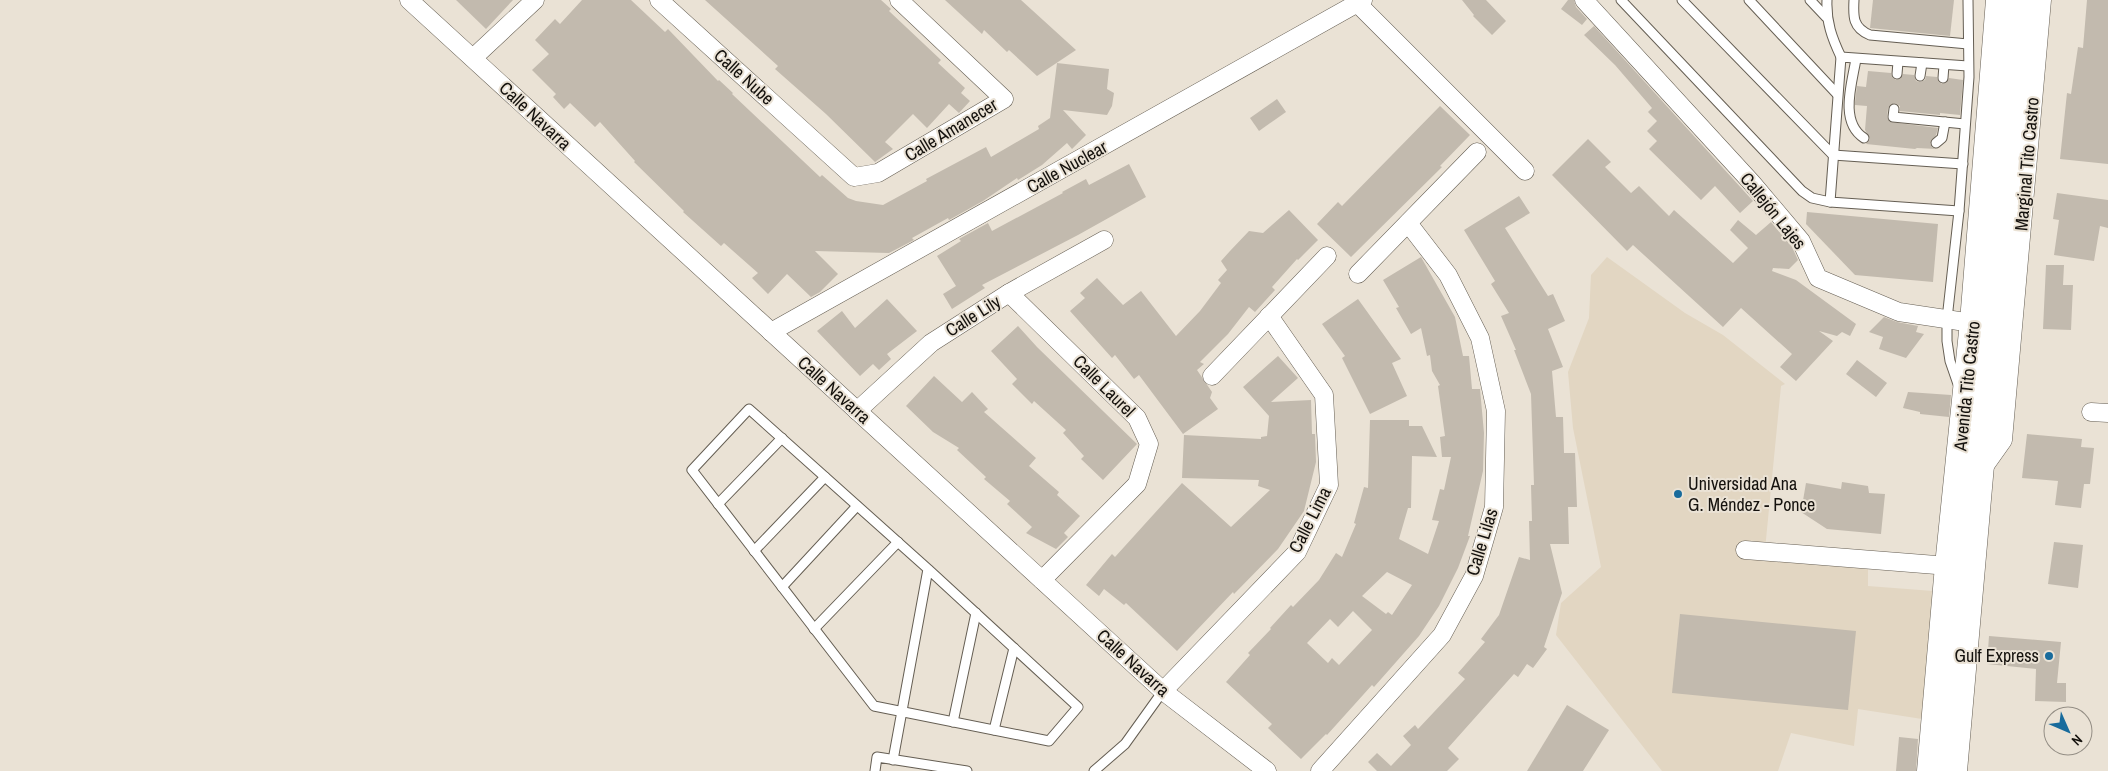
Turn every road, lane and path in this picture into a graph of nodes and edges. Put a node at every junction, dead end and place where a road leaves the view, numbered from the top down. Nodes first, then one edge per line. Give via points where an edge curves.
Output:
1 (408, 0) edge
2 (535, 0) edge
3 (659, 0) edge
4 (899, 0) edge
5 (1584, 0) edge
6 (1621, 0) edge
7 (1682, 0) edge
8 (1749, 0) edge
9 (1810, 0) edge
10 (1827, 0) edge
11 (1854, 0) edge
12 (1968, 0) edge
13 (2000, 0) edge
14 (2021, 0) edge
15 (2042, 0) edge
16 (1360, 2) edge
17 (1826, 17) junction
18 (1968, 44) junction
19 (1841, 57) junction
20 (472, 58) junction
21 (1856, 59) junction
22 (1898, 62) junction
23 (1922, 64) junction
24 (1944, 65) junction
25 (1968, 66) junction
26 (1897, 74) dead end
27 (1920, 76) dead end
28 (1942, 78) dead end
29 (1838, 94) junction
30 (1894, 109) dead end
31 (1940, 119) junction
32 (1965, 124) junction
33 (1864, 138) dead end
34 (1936, 143) dead end
35 (1477, 152) dead end
36 (828, 153) joint
37 (1833, 155) junction
38 (1962, 164) junction
39 (1525, 171) dead end
40 (1830, 202) junction
41 (1959, 211) junction
42 (1408, 223) junction
43 (1104, 240) dead end
44 (1327, 256) dead end
45 (1358, 274) dead end
46 (1009, 293) junction
47 (1268, 316) junction
48 (1947, 319) junction
49 (1993, 325) junction
50 (770, 332) junction
51 (1212, 376) dead end
52 (1966, 400) junction
53 (856, 411) junction
54 (782, 438) junction
55 (1980, 472) junction
56 (825, 477) junction
57 (718, 504) junction
58 (857, 506) junction
59 (898, 542) junction
60 (1745, 550) dead end
61 (754, 551) junction
62 (1949, 566) junction
63 (928, 569) junction
64 (1042, 580) junction
65 (782, 587) junction
66 (976, 613) junction
67 (814, 628) junction
68 (1014, 648) junction
69 (1163, 691) junction
70 (902, 713) junction
71 (953, 722) junction
72 (994, 730) junction
73 (893, 760) junction
74 (875, 771) edge
75 (967, 771) edge
76 (1094, 771) edge
77 (1267, 771) edge
78 (1320, 771) edge
79 (1932, 771) edge
80 (1953, 771) edge

1 - 20 street, Calle Navarra
2 - 20 street
3 - 36 street, Calle Nube
4 - 36 street, Calle Amanecer via 1004,99 878,172 854,177
5 - 48 street, Callejón Lajes via 1801,241 1818,278 1899,312
6 - 40 lane via 1802,191 1812,198
7 - 37 lane
8 - 29 lane
9 - 17 lane
10 - 17 lane
11 - 18 lane via 1854,22 1870,35
12 - 18 lane
13 - 49 main road, Avenida Tito Castro
14 - 49 main road, Avenida Tito Castro
15 - 49 street, Marginal Tito Castro
16 - 39 street
16 - 50 street, Calle Nuclear
17 - 19 lane
18 - 25 lane
19 - 21 lane
19 - 29 lane
20 - 50 street, Calle Navarra
21 - 22 lane
21 - 33 lane via 1850,120 1856,132
22 - 23 lane
22 - 26 lane
23 - 24 lane
23 - 27 lane
24 - 25 lane
24 - 28 lane
25 - 32 lane
29 - 37 lane
30 - 31 lane via 1893,117 1916,115
31 - 32 lane
31 - 34 lane via 1942,138
32 - 38 lane
35 - 42 street
37 - 38 lane
37 - 40 lane
38 - 41 lane
40 - 41 lane
41 - 48 lane
42 - 45 street
42 - 78 street, Calle Lilas via 1448,275 1480,338 1496,411 1494,507 1474,576 1442,635
43 - 46 street, Calle Lily
44 - 47 street
46 - 53 street, Calle Lily via 931,343
46 - 64 street, Calle Laurel via 1137,418 1149,444 1137,484
47 - 51 street
47 - 69 street, Calle Lima via 1324,395 1330,485 1298,552
48 - 49 street, Callejón Lajes
48 - 52 lane via 1950,361
49 - 52 main road, Avenida Tito Castro
49 - 55 main road, Avenida Tito Castro
49 - 55 street, Marginal Tito Castro via 2011,357 2003,440
50 - 53 street, Calle Navarra
52 - 62 main road, Avenida Tito Castro
53 - 64 street, Calle Navarra
54 - 56 lane
54 - 57 lane
54 - 57 lane via 749,409 692,470
55 - 80 main road, Avenida Tito Castro
56 - 58 lane
56 - 61 lane
57 - 61 lane
58 - 59 lane
58 - 65 lane
59 - 63 lane
59 - 67 lane
60 - 62 street
61 - 65 lane
62 - 79 main road, Avenida Tito Castro
63 - 66 lane
63 - 70 lane
64 - 69 street, Calle Navarra
65 - 67 lane
66 - 68 lane
66 - 71 lane
67 - 70 lane via 874,706
68 - 72 lane
68 - 72 lane via 1078,707 1049,740
69 - 76 lane via 1125,744
69 - 77 street, Calle Navarra
70 - 71 lane
70 - 73 lane
71 - 72 lane
73 - 74 lane via 877,758
73 - 75 lane

